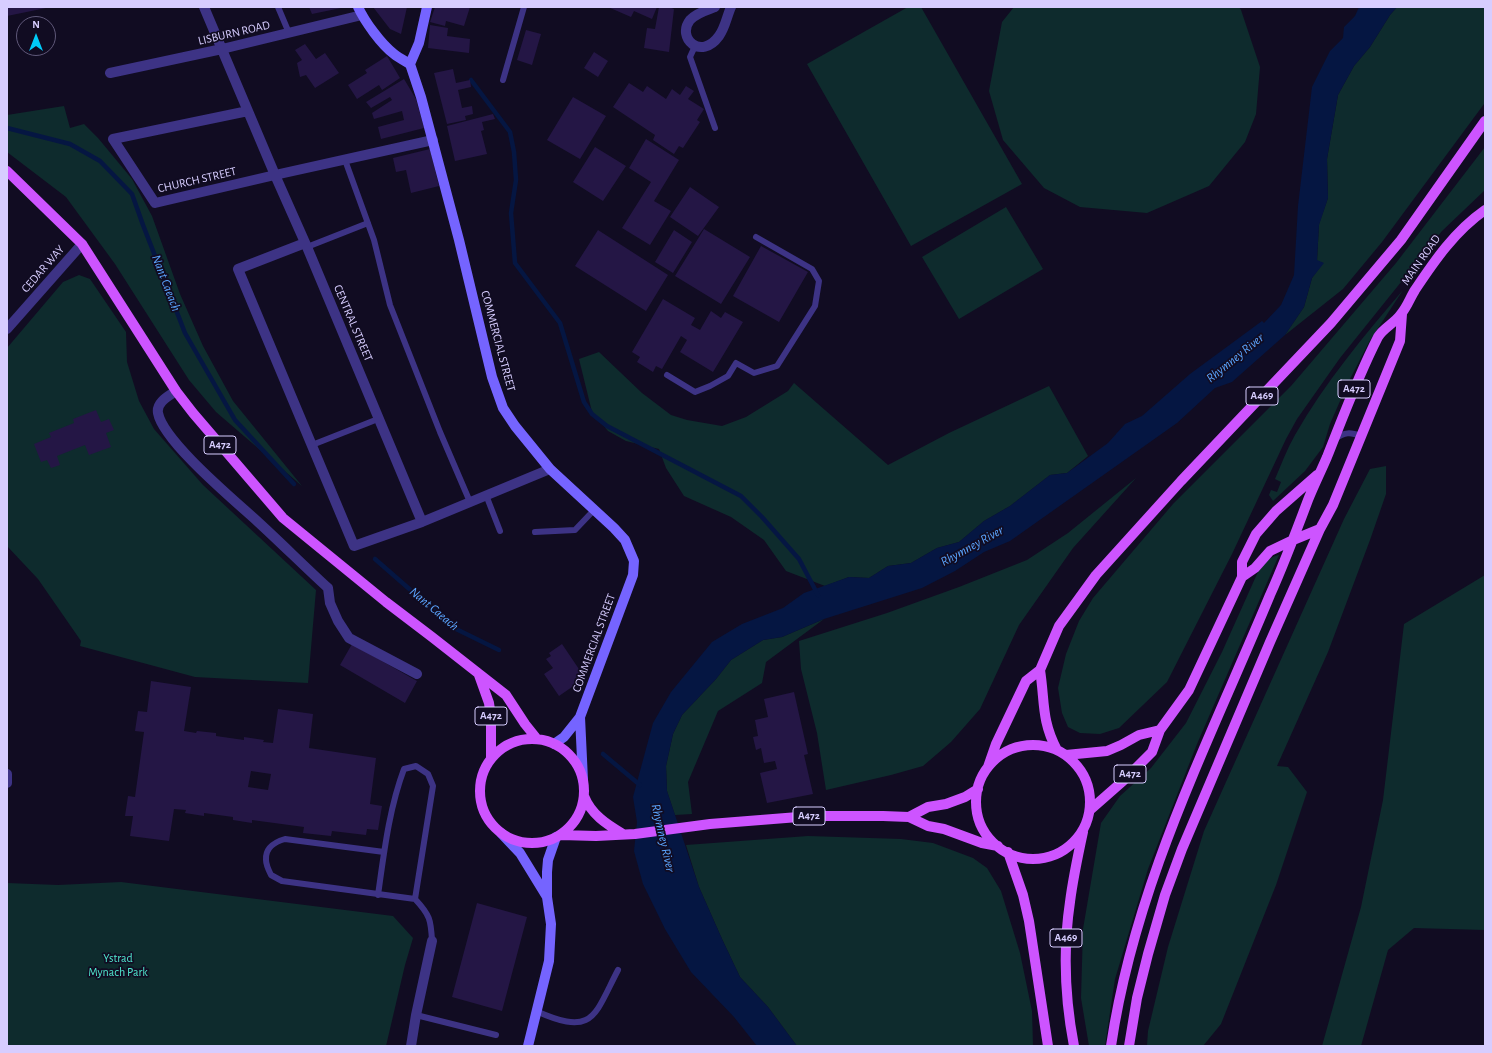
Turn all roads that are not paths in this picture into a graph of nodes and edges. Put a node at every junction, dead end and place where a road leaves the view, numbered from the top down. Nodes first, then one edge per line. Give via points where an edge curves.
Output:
1 (204, 7) edge
2 (278, 7) edge
3 (427, 7) edge
4 (524, 7) edge
5 (715, 7) edge
6 (731, 7) edge
7 (360, 11) edge
8 (289, 33) junction
9 (695, 46) junction
10 (222, 49) junction
11 (410, 64) junction
12 (110, 73) dead end
13 (503, 80) dead end
14 (248, 111) junction
15 (1485, 122) edge
16 (715, 128) dead end
17 (433, 140) junction
18 (345, 160) junction
19 (7, 171) edge
20 (275, 175) junction
21 (1485, 210) edge
22 (368, 222) junction
23 (756, 237) dead end
24 (82, 244) junction
25 (306, 245) junction
26 (1402, 314) junction
27 (7, 329) edge
28 (667, 375) dead end
29 (176, 391) junction
30 (378, 419) junction
31 (1361, 436) junction
32 (1334, 440) junction
33 (312, 445) junction
34 (550, 469) junction
35 (1320, 473) junction
36 (486, 495) junction
37 (470, 502) junction
38 (594, 510) junction
39 (422, 522) junction
40 (1320, 529) junction
41 (500, 531) dead end
42 (535, 532) dead end
43 (1293, 540) junction
44 (1242, 577) junction
45 (1040, 670) junction
46 (417, 674) dead end
47 (480, 675) junction
48 (580, 717) junction
49 (1160, 730) junction
50 (537, 739) junction
51 (554, 744) junction
52 (1062, 753) junction
53 (491, 758) junction
54 (988, 766) junction
55 (7, 774) edge
56 (583, 780) junction
57 (7, 783) edge
58 (978, 789) junction
59 (584, 796) junction
60 (1090, 810) junction
61 (909, 817) junction
62 (1083, 830) junction
63 (501, 833) junction
64 (623, 834) junction
65 (559, 836) junction
66 (998, 846) junction
67 (384, 852) junction
68 (1008, 852) junction
69 (378, 895) junction
70 (547, 897) junction
71 (415, 899) junction
72 (432, 941) joint
73 (618, 970) dead end
74 (536, 1011) junction
75 (416, 1016) junction
76 (496, 1035) dead end
77 (412, 1046) edge
78 (528, 1046) edge
79 (1048, 1046) edge
80 (1074, 1046) edge
81 (1111, 1046) edge
82 (1129, 1046) edge

1 - 10 street, CENTRAL STREET
2 - 8 lane
3 - 11 street via 419,43
4 - 13 lane
5 - 9 street via 691,18 687,24 686,35
6 - 9 street via 719,36 708,46
7 - 8 street, LISBURN ROAD
7 - 11 street via 393,54
8 - 10 street, LISBURN ROAD
9 - 16 lane via 690,57
10 - 12 street, LISBURN ROAD
10 - 14 street, CENTRAL STREET
11 - 17 street, COMMERCIAL STREET
14 - 20 street, CENTRAL STREET
14 - 20 street, CHURCH STREET via 113,139 155,203
15 - 45 main road, A469 via 1401,240 1331,323 1181,481 1096,576 1059,626
17 - 18 street, CHURCH STREET
17 - 34 street, COMMERCIAL STREET via 481,336 503,408
18 - 20 street, CHURCH STREET
18 - 22 lane
19 - 24 main road, A472
20 - 25 street, CENTRAL STREET
21 - 26 main road, MAIN ROAD / A472 via 1454,236 1437,256
22 - 25 lane
22 - 37 lane via 390,305
23 - 28 lane via 812,269 819,281 815,306 777,366 754,373 736,363 728,376 695,392
24 - 27 street, CEDAR WAY
24 - 29 main road, A472
25 - 30 street, CENTRAL STREET
25 - 33 street via 238,269
26 - 31 main road, A472 via 1400,341
26 - 32 main road, A472 via 1380,334
29 - 46 street via 159,405 158,411 164,428 186,456 328,588 330,603 350,638
29 - 47 main road, A472 via 283,518
30 - 33 lane
30 - 39 street, CENTRAL STREET
31 - 32 lane via 1348,432
31 - 40 main road, A472 via 1330,512
32 - 35 main road, A472
33 - 39 street via 354,546
34 - 36 street
34 - 38 street, COMMERCIAL STREET
35 - 43 main road
35 - 44 main road, A472 via 1276,511 1256,534 1242,562
36 - 37 street
36 - 41 lane
37 - 39 street
38 - 42 lane via 575,530
38 - 48 street, COMMERCIAL STREET via 625,540 634,561 633,574
40 - 43 main road, A472
40 - 82 main road via 1173,873 1148,954
43 - 44 main road, A472 via 1270,551 1255,568
43 - 81 main road via 1164,845 1128,957
44 - 49 main road, A472 via 1189,690
45 - 52 main road via 1046,722 1051,738
45 - 54 main road, A469 via 1026,681
47 - 50 main road, A472 via 506,695
47 - 53 main road, A472 via 491,717
48 - 51 street, COMMERCIAL STREET via 564,737
48 - 56 street, COMMERCIAL STREET
49 - 52 main road, A472 via 1139,735 1107,751
49 - 60 main road, A472 via 1152,752
50 - 51 main road
50 - 53 main road via 520,740 504,746
51 - 56 main road via 567,752 577,765
52 - 54 main road via 1039,745 1020,746 1003,754
52 - 60 main road via 1076,763 1083,773 1088,785
53 - 63 main road via 483,772 479,789 481,806 489,821
54 - 58 main road
55 - 57 street
56 - 59 main road
58 - 61 main road, A472 via 965,797 928,807
58 - 66 main road via 976,802 982,826
59 - 64 main road via 595,814
59 - 65 main road via 577,818
60 - 62 main road
61 - 64 main road, A472 via 811,816
61 - 66 main road, A472 via 928,826
62 - 68 main road via 1063,850 1050,856 1036,859
62 - 80 main road, A469 via 1070,901 1066,943 1066,982
63 - 65 main road via 514,840 528,843 542,842
63 - 70 street via 520,853
64 - 65 main road, A472
65 - 70 street via 548,860
66 - 68 main road
67 - 69 lane
67 - 69 lane via 285,839 275,842 269,848 266,860 271,875 282,881
67 - 71 lane via 399,781 404,769 416,766 428,774 433,786
68 - 79 main road, A469 via 1029,921
69 - 71 lane
70 - 74 street via 551,924 549,962
71 - 72 lane via 425,910 431,923
72 - 75 street
73 - 74 lane via 598,1010 586,1021 562,1021
74 - 78 street
75 - 76 lane
75 - 77 street

